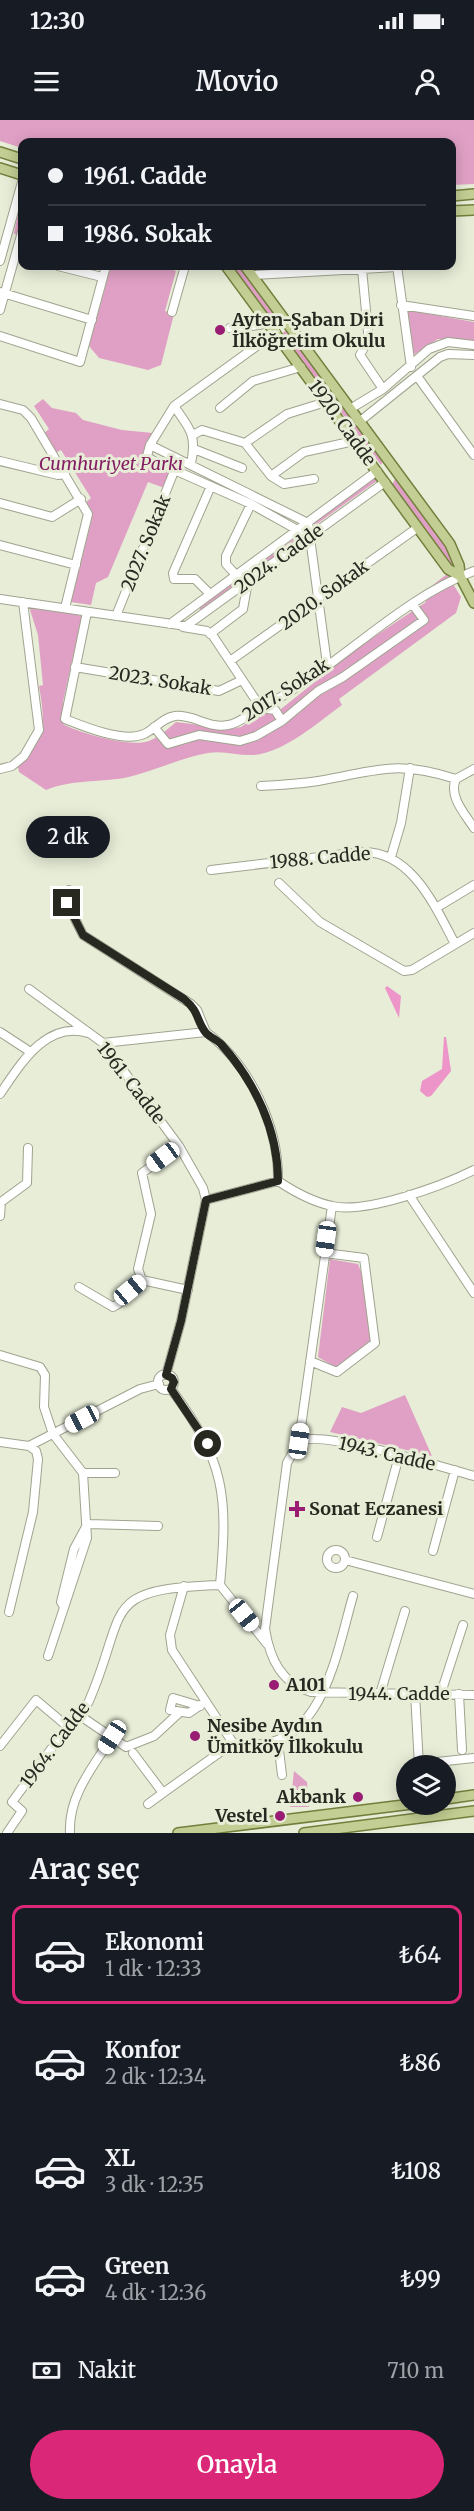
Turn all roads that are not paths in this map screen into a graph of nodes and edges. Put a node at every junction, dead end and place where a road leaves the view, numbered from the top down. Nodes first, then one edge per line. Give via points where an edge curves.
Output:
1 (0, 152) edge
2 (18, 158) edge
3 (0, 168) edge
4 (18, 174) edge
5 (18, 194) edge
6 (474, 194) edge
7 (456, 196) edge
8 (474, 210) edge
9 (456, 211) edge
10 (3, 237) edge
11 (18, 241) edge
12 (18, 260) edge
13 (0, 261) edge
14 (74, 270) edge
15 (105, 270) edge
16 (184, 270) edge
17 (229, 270) edge
18 (248, 270) edge
19 (344, 270) edge
20 (362, 270) edge
21 (397, 270) edge
22 (252, 275) junction
23 (102, 277) junction
24 (2, 293) edge
25 (401, 304) junction
26 (0, 310) edge
27 (172, 312) dead end
28 (279, 313) junction
29 (474, 316) edge
30 (92, 320) junction
31 (267, 321) junction
32 (287, 324) junction
33 (230, 328) dead end
34 (276, 332) junction
35 (0, 336) edge
36 (474, 345) edge
37 (474, 355) edge
38 (301, 367) junction
39 (411, 367) junction
40 (417, 376) junction
41 (383, 389) junction
42 (326, 402) junction
43 (0, 404) edge
44 (174, 406) junction
45 (220, 408) dead end
46 (350, 409) junction
47 (359, 422) junction
48 (193, 435) junction
49 (354, 441) junction
50 (245, 443) junction
51 (150, 445) junction
52 (194, 449) junction
53 (474, 455) edge
54 (0, 461) edge
55 (388, 462) junction
56 (191, 464) junction
57 (242, 468) dead end
58 (175, 469) junction
59 (377, 471) junction
60 (396, 473) junction
61 (65, 474) junction
62 (271, 476) junction
63 (315, 479) dead end
64 (385, 482) junction
65 (211, 486) junction
66 (81, 499) junction
67 (0, 503) edge
68 (251, 504) junction
69 (309, 523) junction
70 (417, 528) junction
71 (300, 529) junction
72 (310, 537) junction
73 (0, 544) edge
74 (76, 565) junction
75 (474, 571) edge
76 (236, 575) junction
77 (460, 576) junction
78 (248, 581) junction
79 (210, 594) junction
80 (0, 598) edge
81 (318, 599) junction
82 (22, 602) junction
83 (474, 603) edge
84 (413, 605) junction
85 (192, 607) junction
86 (65, 608) junction
87 (87, 612) junction
88 (116, 616) junction
89 (199, 617) junction
90 (170, 624) junction
91 (183, 627) junction
92 (197, 630) junction
93 (210, 634) junction
94 (230, 661) junction
95 (327, 664) junction
96 (75, 668) junction
97 (243, 680) junction
98 (261, 708) junction
99 (282, 721) junction
100 (154, 727) junction
101 (410, 768) junction
102 (0, 769) edge
103 (474, 769) edge
104 (456, 779) junction
105 (261, 786) dead end
106 (474, 828) edge
107 (391, 857) junction
108 (211, 870) dead end
109 (279, 883) dead end
110 (474, 885) edge
111 (69, 890) dead end
112 (436, 908) junction
113 (474, 933) edge
114 (455, 944) junction
115 (29, 989) dead end
116 (0, 1032) edge
117 (206, 1032) junction
118 (92, 1035) junction
119 (103, 1042) junction
120 (29, 1051) junction
121 (0, 1094) edge
122 (179, 1146) junction
123 (28, 1148) dead end
124 (474, 1170) edge
125 (278, 1181) junction
126 (409, 1195) junction
127 (206, 1200) junction
128 (332, 1206) junction
129 (0, 1216) edge
130 (324, 1253) junction
131 (142, 1280) junction
132 (79, 1287) dead end
133 (188, 1290) junction
134 (474, 1293) edge
135 (0, 1354) edge
136 (310, 1361) junction
137 (166, 1375) junction
138 (159, 1384) junction
139 (171, 1389) junction
140 (53, 1434) junction
141 (299, 1441) junction
142 (0, 1442) edge
143 (29, 1446) junction
144 (399, 1455) junction
145 (455, 1470) junction
146 (83, 1473) junction
147 (116, 1473) dead end
148 (474, 1476) edge
149 (87, 1524) junction
150 (158, 1526) dead end
151 (377, 1537) dead end
152 (433, 1551) dead end
153 (345, 1560) dead end
154 (220, 1585) junction
155 (184, 1586) junction
156 (474, 1594) edge
157 (353, 1596) dead end
158 (405, 1611) dead end
159 (9, 1612) dead end
160 (463, 1625) dead end
161 (268, 1646) junction
162 (48, 1656) dead end
163 (324, 1693) junction
164 (415, 1693) junction
165 (441, 1693) junction
166 (380, 1694) junction
167 (459, 1694) junction
168 (474, 1695) edge
169 (202, 1704) junction
170 (180, 1712) junction
171 (79, 1715) junction
172 (68, 1726) junction
173 (112, 1737) junction
174 (278, 1742) junction
175 (233, 1743) junction
176 (0, 1746) edge
177 (130, 1750) junction
178 (462, 1750) dead end
179 (418, 1755) edge
180 (474, 1758) edge
181 (456, 1760) edge
182 (282, 1775) dead end
183 (163, 1793) junction
184 (474, 1795) edge
185 (456, 1798) edge
186 (148, 1804) dead end
187 (396, 1806) edge
188 (474, 1811) edge
189 (328, 1832) edge
190 (7, 1833) edge
191 (70, 1833) edge
192 (178, 1833) edge
193 (304, 1833) edge

1 - 2 main road
3 - 4 main road
5 - 10 street
6 - 7 main road
8 - 9 main road
10 - 11 street
10 - 13 street
12 - 24 street
14 - 23 street
15 - 23 street
16 - 27 street
17 - 31 main road, 1920. Cadde
18 - 22 main road, 1920. Cadde
19 - 22 street
20 - 41 street via 368,332 360,355
21 - 25 street
22 - 28 main road, 1920. Cadde
23 - 30 street
24 - 26 street
24 - 30 street
25 - 29 street
25 - 39 street
28 - 31 main road
28 - 32 main road, 1920. Cadde
30 - 35 street via 80,362
31 - 33 street via 260,326
31 - 34 main road, 1920. Cadde
32 - 34 main road
32 - 46 main road, 1920. Cadde
34 - 38 main road, 1920. Cadde
34 - 44 street
36 - 39 street via 440,344
37 - 40 street via 448,354
38 - 42 main road, 1920. Cadde
38 - 45 street via 253,381
39 - 41 street
40 - 47 street
40 - 53 street
41 - 46 street
42 - 49 main road, 1920. Cadde
42 - 50 street via 287,414
43 - 61 street via 27,413
44 - 48 street
44 - 51 street
46 - 47 main road, 1920. Cadde
47 - 55 main road, 1920. Cadde
48 - 50 street via 202,430
48 - 52 street
49 - 59 main road, 1920. Cadde
49 - 62 street via 304,452
50 - 62 street
51 - 56 street
51 - 58 street via 147,456
52 - 56 street
52 - 57 street
54 - 61 street
55 - 59 main road
55 - 60 main road, 1920. Cadde
56 - 69 street
58 - 65 street
58 - 88 street, 2027. Sokak
59 - 64 main road, 1920. Cadde
59 - 69 street, 2024. Cadde
60 - 64 main road
60 - 77 main road, 1920. Cadde via 450,544
61 - 66 street
62 - 63 street via 284,484
64 - 70 main road, 1920. Cadde
64 - 72 street, 2024. Cadde
65 - 68 street
65 - 79 street via 173,573 174,579 195,579
66 - 67 street via 52,517
66 - 74 street via 88,517
68 - 71 street
68 - 76 street via 226,556 226,564
69 - 71 street, 2024. Cadde
69 - 72 street
70 - 77 main road, 1920. Cadde via 448,569
70 - 81 street, 2020. Sokak
71 - 72 street
71 - 76 street, 2024. Cadde
72 - 78 street, 2024. Cadde
72 - 81 street
73 - 74 street
74 - 86 street
75 - 77 street, 2017. Sokak
76 - 79 street, 2024. Cadde
77 - 83 main road, 1920. Cadde
77 - 84 street, 2017. Sokak
78 - 89 street, 2024. Cadde
78 - 93 street via 243,609
79 - 85 street, 2024. Cadde
80 - 82 street
81 - 94 street, 2020. Sokak
81 - 95 street
82 - 86 street
82 - 102 street via 39,730 24,756 12,766
84 - 95 street, 2017. Sokak
84 - 99 street via 424,620 318,691
85 - 89 street
85 - 90 street, 2024. Cadde
86 - 87 street
87 - 88 street
87 - 96 street, 2017. Sokak
88 - 90 street
89 - 91 street, 2024. Cadde
89 - 92 street
90 - 91 street
91 - 92 street
92 - 93 street
93 - 94 street
94 - 97 street
95 - 98 street, 2017. Sokak
96 - 97 street, 2023. Sokak via 219,691
96 - 100 street, 2017. Sokak via 65,719 98,731 137,737
97 - 98 street
98 - 99 street via 275,710
98 - 100 street, 2017. Sokak via 230,725 216,726 174,716
99 - 100 street via 240,741 199,735 168,744
101 - 104 street
101 - 105 street via 367,769 317,781
101 - 107 street
103 - 104 street
104 - 106 street via 455,797
107 - 108 street, 1988. Cadde via 361,852
107 - 112 street, 1988. Cadde via 411,874
109 - 114 street via 320,922 399,970 412,970
110 - 112 street
111 - 117 street via 67,903 83,935 184,999 196,1010
112 - 114 street, 1988. Cadde
113 - 114 street
115 - 118 street, 1961. Cadde
116 - 120 street
117 - 119 street
117 - 125 street via 236,1062 261,1103 277,1155
118 - 119 street, 1961. Cadde
118 - 120 street via 66,1032
119 - 122 street, 1961. Cadde
120 - 121 street
122 - 127 street, 1961. Cadde
122 - 131 street via 142,1173 151,1214 138,1269
123 - 129 street via 27,1183 1,1202
124 - 126 street
125 - 127 street
125 - 128 street
126 - 128 street via 350,1207
126 - 134 street
127 - 133 street
128 - 130 street
130 - 136 street
130 - 136 street via 364,1258 375,1343 337,1372
131 - 132 street via 113,1307
131 - 133 street
133 - 137 street
135 - 140 street via 40,1367 45,1375 45,1407
136 - 141 street
137 - 138 street via 159,1379
137 - 139 street via 173,1380
138 - 139 street via 163,1389
138 - 140 street via 140,1389
139 - 154 street via 201,1430 222,1488
140 - 143 street
140 - 146 street
141 - 144 street, 1943. Cadde via 317,1437
141 - 161 street via 287,1463 265,1629
142 - 143 street
143 - 159 street via 38,1459 33,1512
144 - 145 street, 1943. Cadde
144 - 151 street
145 - 148 street, 1943. Cadde
145 - 152 street
146 - 147 street
146 - 149 street
149 - 150 street
149 - 162 street via 74,1549 61,1602 64,1609
153 - 156 street
154 - 155 street, 1964. Cadde
154 - 161 street
155 - 169 street via 170,1642
155 - 171 street, 1964. Cadde via 146,1594 124,1608 112,1629 89,1701
157 - 163 street
158 - 166 street
160 - 165 street
161 - 163 street, 1944. Cadde via 271,1658 288,1682 299,1689
163 - 166 street, 1944. Cadde
163 - 174 street via 305,1720
164 - 165 street, 1944. Cadde
164 - 166 street, 1944. Cadde
164 - 179 street
165 - 167 street, 1944. Cadde
167 - 168 street, 1944. Cadde
167 - 178 street
169 - 170 street via 189,1713
169 - 170 street via 173,1698 170,1710
169 - 175 street
170 - 177 street via 154,1736
171 - 172 street, 1964. Cadde
171 - 173 street
172 - 176 street via 36,1700
172 - 190 street, 1964. Cadde via 12,1803 22,1811
173 - 177 street
173 - 191 street via 76,1794
174 - 175 street via 263,1746
174 - 182 street
175 - 183 street
177 - 183 street
180 - 181 street
183 - 186 street
184 - 185 main road
187 - 192 main road
188 - 189 main road
189 - 193 main road

